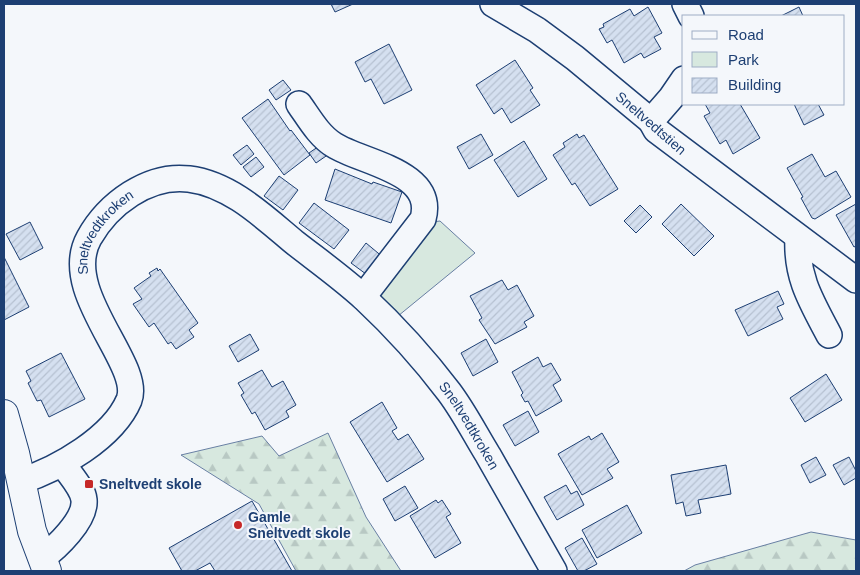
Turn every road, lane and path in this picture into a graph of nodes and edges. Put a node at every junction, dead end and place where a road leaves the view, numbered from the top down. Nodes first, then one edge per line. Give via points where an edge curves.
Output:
1 (493, 4) edge
2 (682, 82) edge
3 (298, 104) dead end
4 (651, 122) junction
5 (798, 238) junction
6 (856, 280) edge
7 (363, 297) junction
8 (828, 334) dead end
9 (4, 414) edge
10 (63, 464) junction
11 (21, 481) junction
12 (44, 564) edge
13 (554, 571) edge

1 - 4 street, Sneltvedtstien via 575,58
2 - 4 street
3 - 7 street via 333,145 401,175 424,197 426,210 423,219
4 - 5 street, Sneltvedtstien via 656,130
5 - 6 street, Sneltvedtstien
5 - 8 street via 797,259 804,285
7 - 10 street, Sneltvedtkroken via 267,220 222,189 196,180 175,179 136,190 101,219 87,241 83,261 88,291 124,367 130,398 110,426
7 - 13 street, Sneltvedtkroken via 450,393
9 - 11 main road
10 - 11 street, Sneltvedtkroken
10 - 12 street via 85,502 78,519
11 - 12 main road via 32,531

